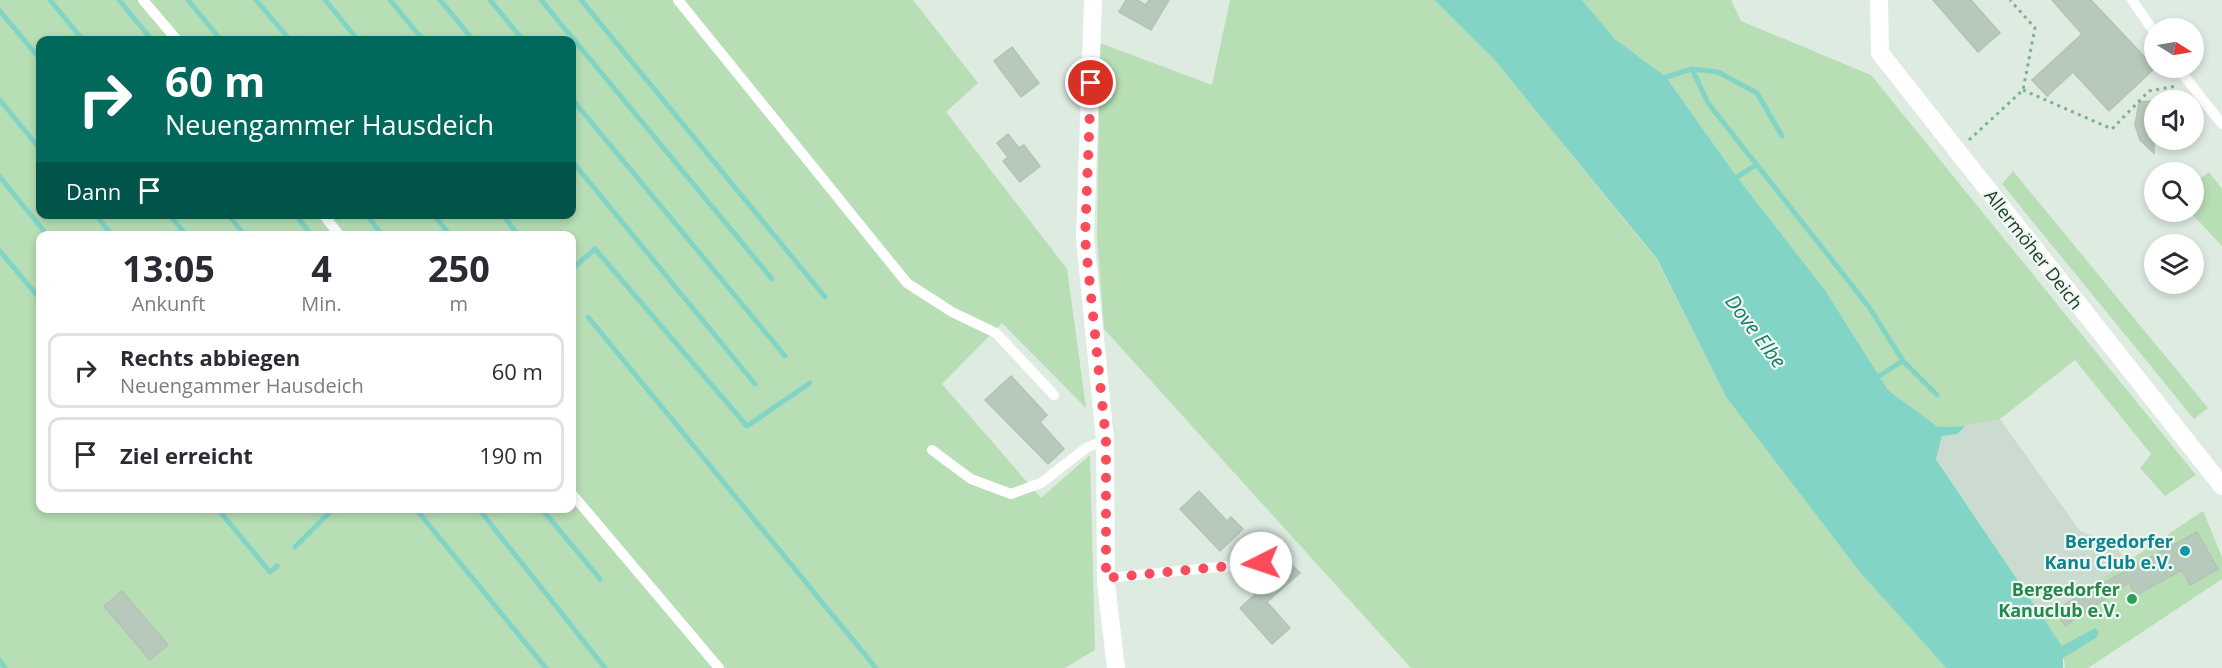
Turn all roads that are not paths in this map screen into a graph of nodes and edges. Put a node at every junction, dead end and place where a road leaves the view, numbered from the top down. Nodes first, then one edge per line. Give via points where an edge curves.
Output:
1 (143, 0) edge
2 (678, 0) edge
3 (1093, 0) edge
4 (1879, 0) edge
5 (2132, 0) edge
6 (2144, 18) edge
7 (174, 36) edge
8 (2185, 78) edge
9 (2222, 124) edge
10 (327, 219) edge
11 (336, 231) edge
12 (1054, 395) dead end
13 (1106, 440) junction
14 (932, 450) dead end
15 (2222, 486) edge
16 (576, 499) edge
17 (1261, 563) dead end
18 (1106, 578) junction
19 (719, 668) edge
20 (1116, 668) edge

1 - 7 lane
2 - 12 lane via 907,283 952,312 996,333
3 - 13 street via 1085,238
4 - 15 street, Allermöher Deich via 1880,53
5 - 6 lane
8 - 9 lane
10 - 11 lane
13 - 14 lane via 1086,448 1041,483 1011,494 971,479
13 - 18 street
16 - 19 lane
17 - 18 lane
18 - 20 street

